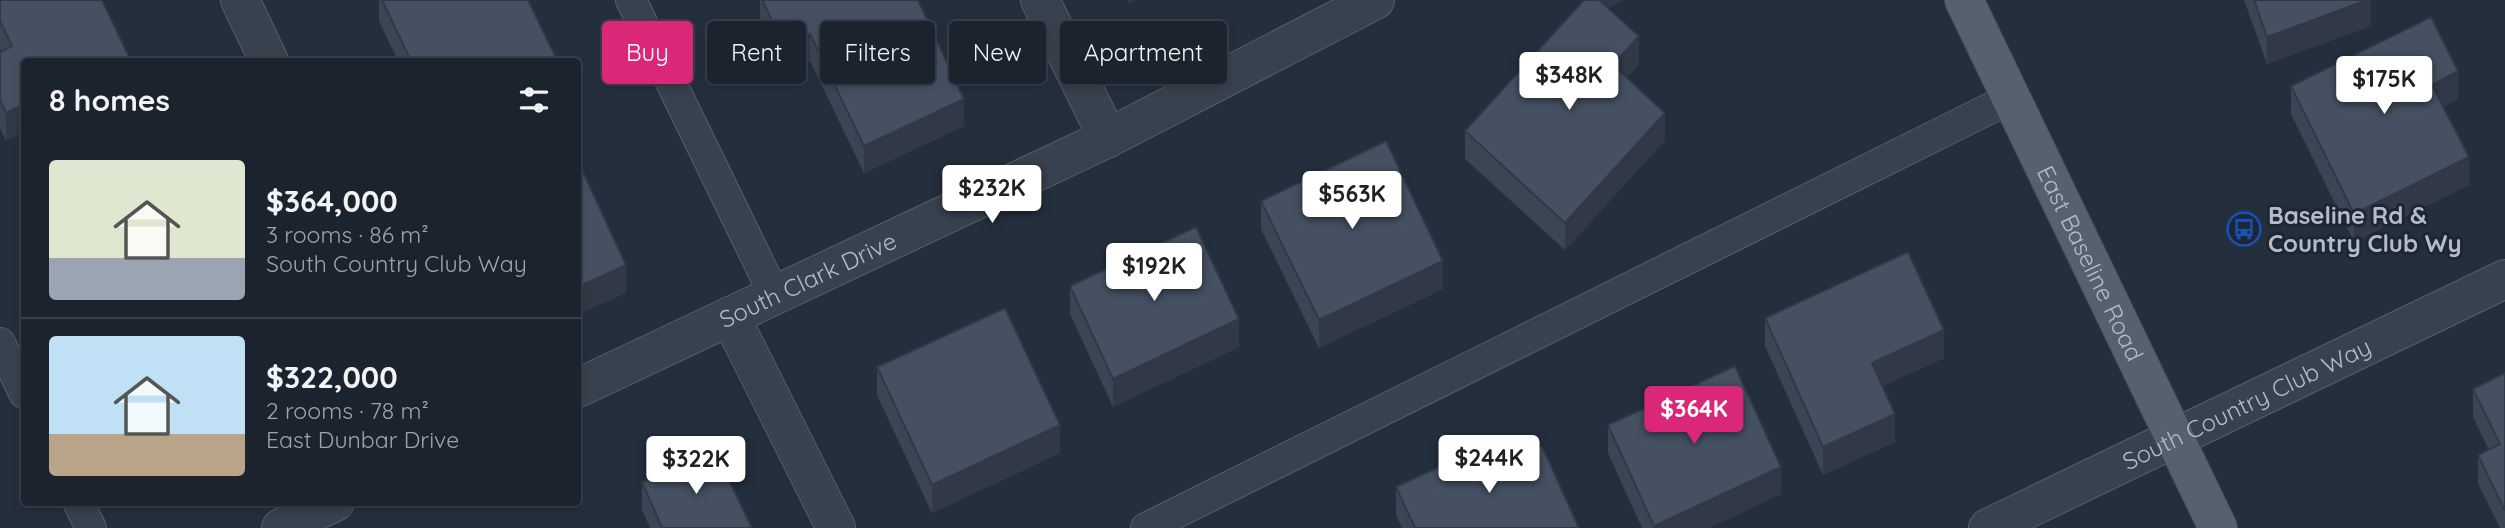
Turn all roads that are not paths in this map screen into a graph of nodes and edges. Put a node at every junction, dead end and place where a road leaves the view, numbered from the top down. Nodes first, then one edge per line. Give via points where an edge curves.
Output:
1 (240, 0) edge
2 (631, 0) edge
3 (1040, 0) edge
4 (1375, 0) edge
5 (1964, 0) edge
6 (268, 58) edge
7 (2011, 98) junction
8 (1108, 138) junction
9 (2505, 279) edge
10 (774, 293) junction
11 (730, 316) junction
12 (0, 343) edge
13 (581, 386) edge
14 (21, 387) edge
15 (2174, 439) junction
16 (80, 506) edge
17 (327, 506) edge
18 (91, 528) edge
19 (281, 528) edge
20 (835, 528) edge
21 (1146, 528) edge
22 (1988, 528) edge
23 (2218, 528) edge

1 - 6 street
2 - 10 lane
3 - 8 street
4 - 8 street, South Clark Drive
5 - 7 main road, East Baseline Road
7 - 15 main road, East Baseline Road
7 - 21 lane
8 - 10 street, South Clark Drive
9 - 15 street, South Country Club Way
10 - 11 street, South Clark Drive
11 - 13 street, South Clark Drive
11 - 20 street
12 - 14 lane
15 - 22 street, South Country Club Way
15 - 23 main road, East Baseline Road
16 - 18 lane
17 - 19 street

